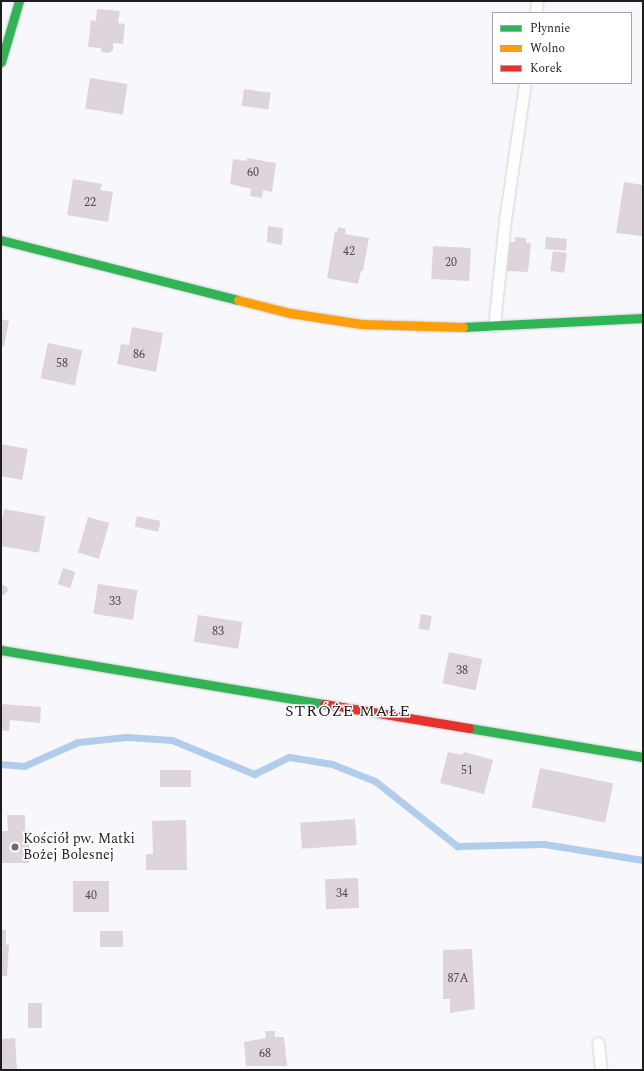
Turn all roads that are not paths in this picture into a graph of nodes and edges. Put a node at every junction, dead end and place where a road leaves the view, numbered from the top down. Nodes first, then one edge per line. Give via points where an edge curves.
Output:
1 (19, 1) edge
2 (538, 1) edge
3 (536, 12) edge
4 (1, 62) edge
5 (525, 84) edge
6 (1, 240) edge
7 (643, 318) edge
8 (494, 326) junction
9 (1, 650) edge
10 (643, 757) edge
11 (598, 1043) dead end
12 (600, 1070) edge

1 - 4 street
2 - 3 lane
5 - 8 lane via 505,220
6 - 8 street via 290,313 361,324
7 - 8 street
9 - 10 street
11 - 12 lane

